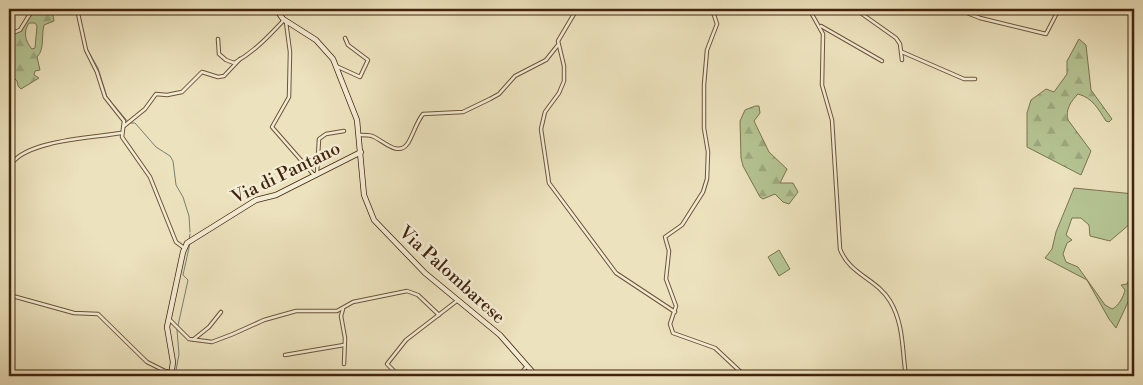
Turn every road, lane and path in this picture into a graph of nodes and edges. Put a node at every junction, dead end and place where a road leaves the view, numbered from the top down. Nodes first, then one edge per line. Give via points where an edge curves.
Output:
1 (33, 9) edge
2 (77, 9) edge
3 (276, 9) edge
4 (577, 9) edge
5 (712, 9) edge
6 (810, 9) edge
7 (855, 9) edge
8 (957, 9) edge
9 (1059, 9) edge
10 (285, 20) junction
11 (820, 25) junction
12 (9, 29) edge
13 (345, 38) dead end
14 (218, 39) dead end
15 (558, 44) junction
16 (902, 52) junction
17 (240, 59) junction
18 (902, 60) dead end
19 (882, 62) dead end
20 (336, 66) junction
21 (975, 79) dead end
22 (124, 126) junction
23 (344, 131) dead end
24 (121, 133) junction
25 (360, 135) junction
26 (361, 152) junction
27 (316, 174) junction
28 (9, 186) edge
29 (184, 248) junction
30 (9, 295) edge
31 (458, 300) junction
32 (343, 309) junction
33 (221, 312) dead end
34 (675, 312) junction
35 (439, 315) junction
36 (169, 319) junction
37 (192, 340) junction
38 (344, 345) junction
39 (285, 355) dead end
40 (344, 364) dead end
41 (527, 366) junction
42 (394, 371) dead end
43 (172, 374) edge
44 (519, 376) edge
45 (536, 376) edge
46 (745, 376) edge
47 (906, 376) edge

1 - 12 street via 20,30
2 - 22 street via 86,50 104,96 122,117
3 - 10 main road, Via Palombarese
4 - 15 street
5 - 34 street via 717,24 707,49 704,85 708,178 684,223 664,238 669,251 666,280 675,301
6 - 11 street
7 - 16 street via 896,37
8 - 9 street via 1046,34
10 - 17 street via 263,39 258,49
10 - 20 main road, Via Palombarese via 322,45
10 - 27 street via 290,48 289,97 272,127
11 - 19 street
11 - 47 street via 823,34 822,86 832,119 840,249 849,266 873,282 892,304 900,324
13 - 20 street via 348,45 368,60 361,76
14 - 17 street via 218,52 223,58 233,63
15 - 25 street via 547,59 515,76 491,98 463,112 423,115 402,147 393,148 374,137
15 - 34 street via 564,66 563,83 545,112 540,130 550,185 616,273
16 - 18 street
16 - 21 street via 964,79
17 - 22 street via 224,75 218,77 203,72 182,92 156,94 145,109
20 - 25 main road, Via Palombarese via 356,114
22 - 24 street
23 - 27 street via 325,134 319,139
24 - 28 street via 61,142 23,153 12,163
24 - 29 street via 149,175 176,242
25 - 26 main road, Via Palombarese
26 - 27 main road, Via di Pantano
26 - 31 main road, Via Palombarese via 365,197 373,218 422,270
27 - 29 main road, Via di Pantano via 275,195 256,200
29 - 36 main road
30 - 43 street via 74,313 98,314 149,363
31 - 35 street
31 - 41 main road, Via Palombarese via 500,335
32 - 35 street via 353,302 409,292 420,296
32 - 37 street via 325,312 299,310 266,319 214,341
32 - 38 street
33 - 37 street
34 - 46 street via 670,324 673,333 715,348
35 - 42 street via 402,345 387,364
36 - 37 street
36 - 43 main road via 167,331
38 - 39 street
38 - 40 street
41 - 44 street
41 - 45 main road, Via Palombarese

